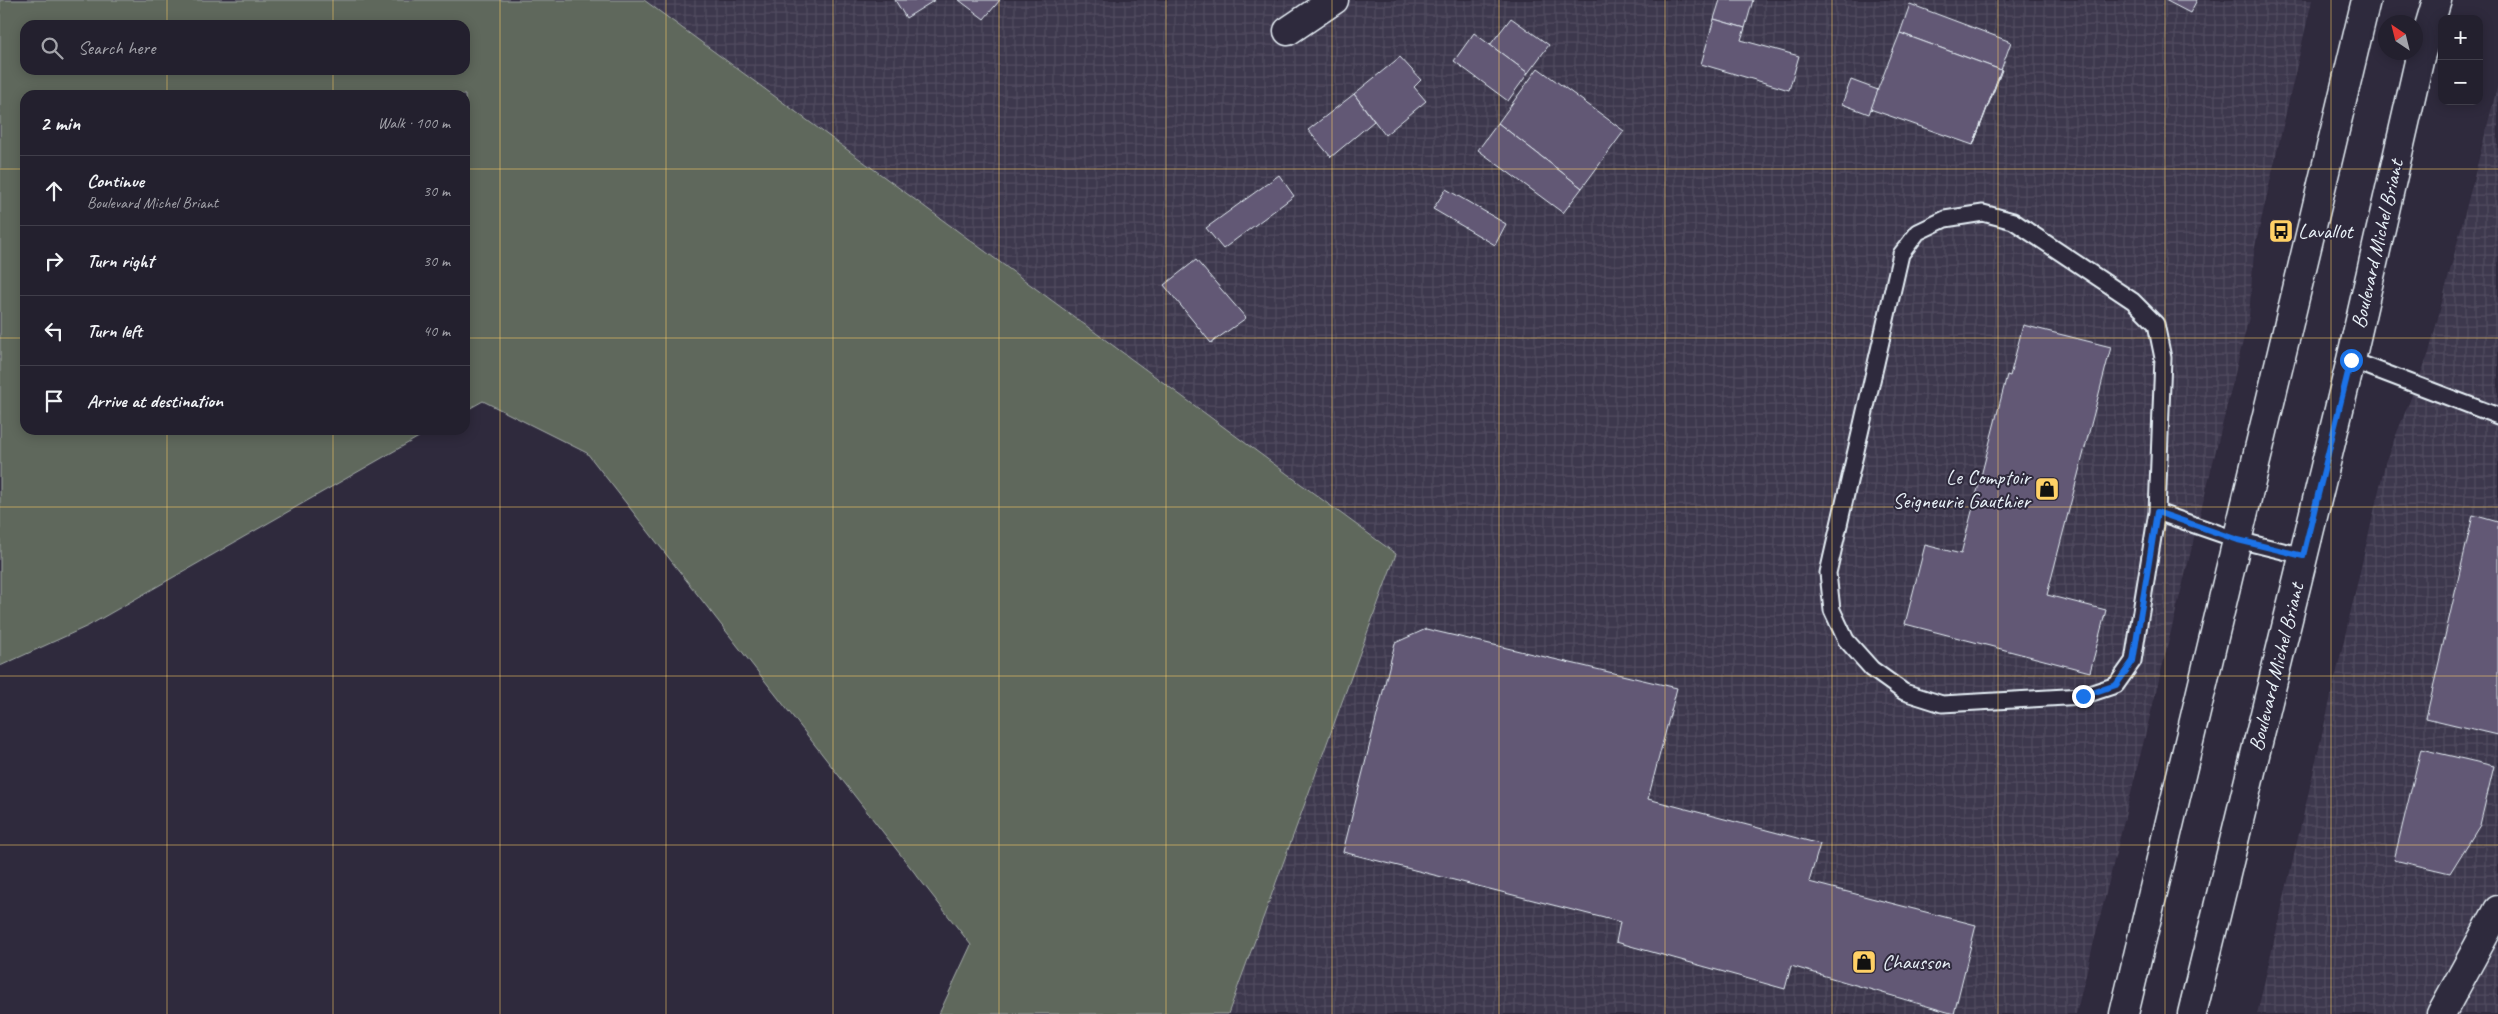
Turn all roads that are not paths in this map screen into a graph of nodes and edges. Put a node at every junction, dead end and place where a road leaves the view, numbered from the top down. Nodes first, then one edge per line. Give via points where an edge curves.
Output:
1 (1334, 0) edge
2 (2366, 0) edge
3 (2437, 0) edge
4 (1288, 31) dead end
5 (2351, 360) junction
6 (2498, 416) edge
7 (2157, 512) junction
8 (2238, 540) junction
9 (2303, 556) junction
10 (2498, 910) edge
11 (2124, 1014) edge
12 (2192, 1014) edge
13 (2441, 1014) edge

1 - 4 main road
2 - 8 main road
3 - 5 main road, Boulevard Michel Briant via 2420,57
5 - 6 lane
5 - 9 main road, Boulevard Michel Briant
7 - 7 lane via 2163,358 2156,324 2133,301 2013,221 1983,213 1945,219 1918,232 1901,254 1828,573 1832,610 1846,640 1872,669 1904,692 1942,704 2083,696 2116,685 2133,661
7 - 8 lane
8 - 9 lane
8 - 11 main road
9 - 12 main road, Boulevard Michel Briant
10 - 13 main road

